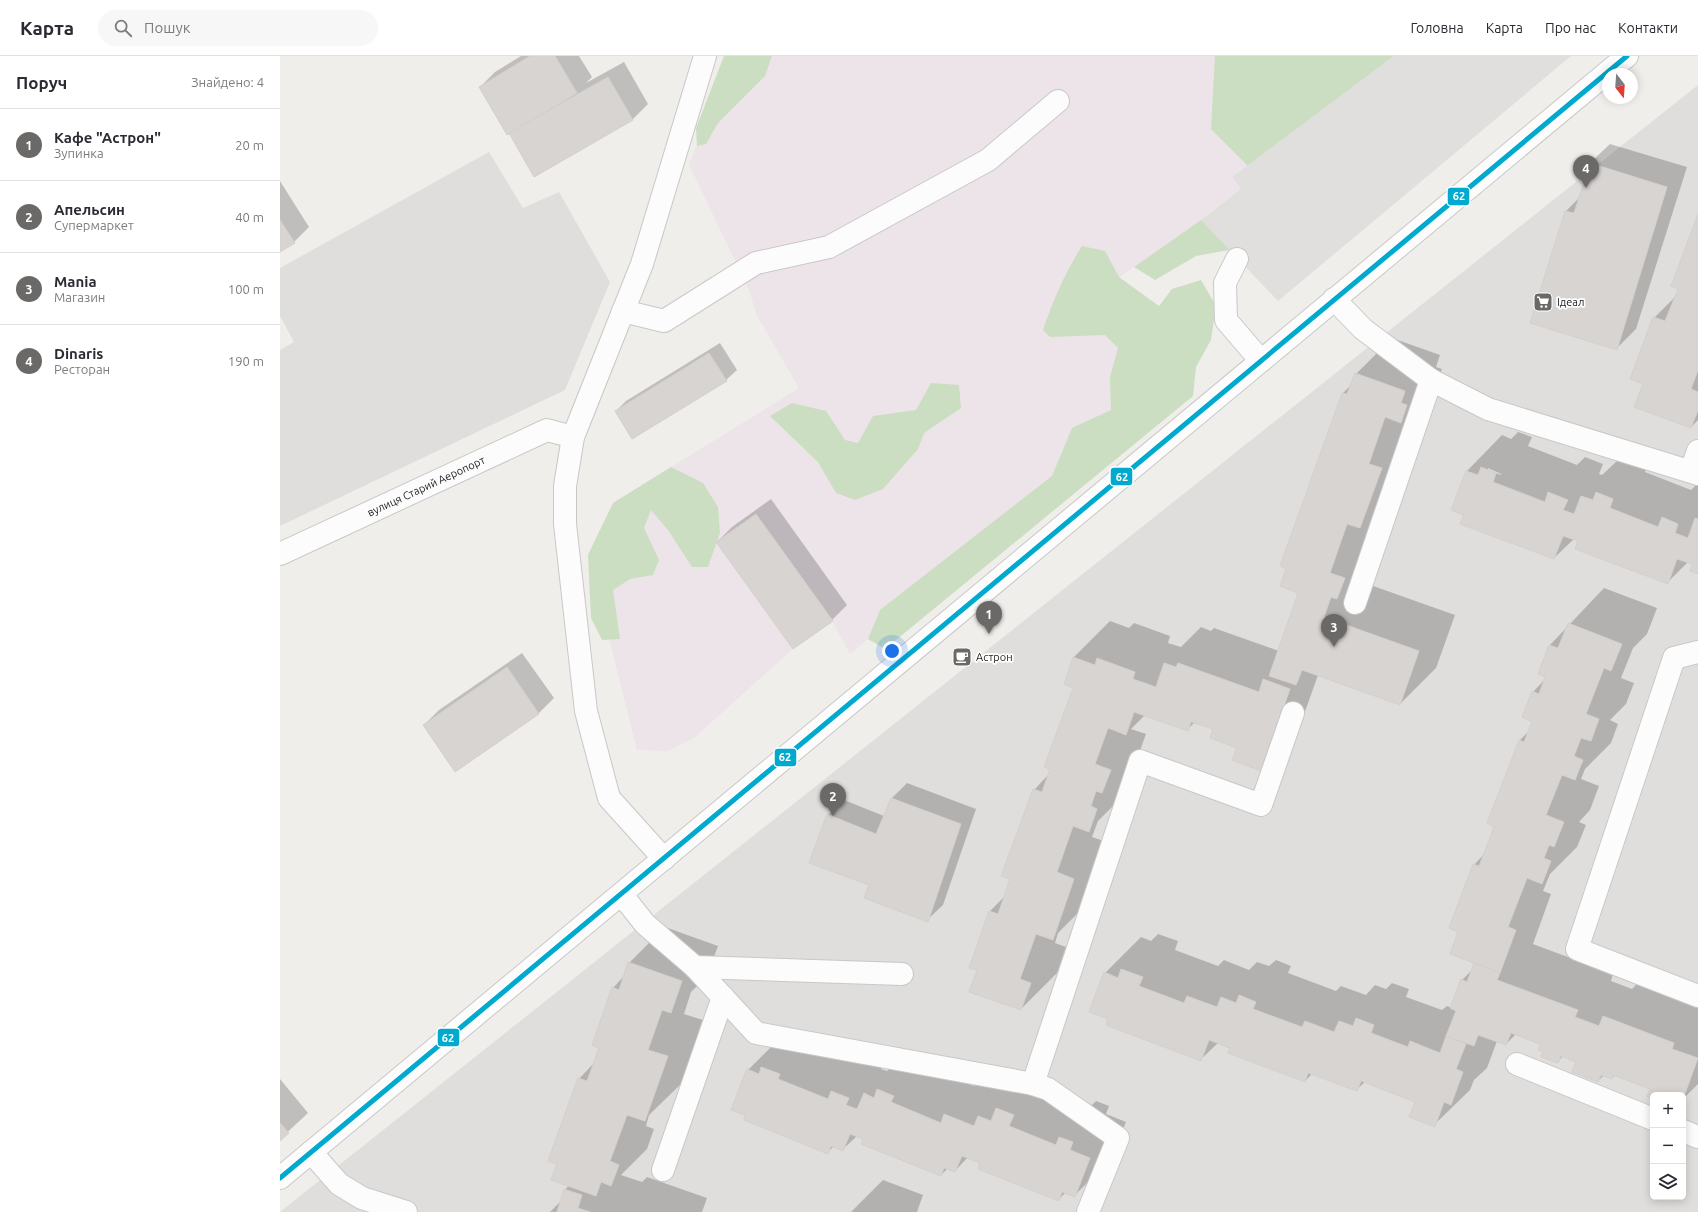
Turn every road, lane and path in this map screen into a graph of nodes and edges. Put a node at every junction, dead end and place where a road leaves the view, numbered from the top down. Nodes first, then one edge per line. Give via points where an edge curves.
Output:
1 (705, 56) edge
2 (1627, 56) edge
3 (1058, 101) dead end
4 (1237, 259) dead end
5 (1334, 299) junction
6 (623, 311) junction
7 (1261, 361) junction
8 (1431, 380) junction
9 (573, 437) junction
10 (1696, 465) edge
11 (280, 554) edge
12 (1355, 603) dead end
13 (1698, 652) edge
14 (1293, 713) dead end
15 (664, 859) junction
16 (622, 895) junction
17 (695, 966) junction
18 (902, 974) dead end
19 (1698, 996) edge
20 (723, 997) junction
21 (1517, 1064) dead end
22 (1033, 1084) junction
23 (1650, 1117) edge
24 (1686, 1131) edge
25 (1698, 1137) edge
26 (311, 1152) junction
27 (663, 1170) dead end
28 (280, 1178) edge
29 (406, 1212) edge
30 (1088, 1212) edge

1 - 6 street via 642,264
2 - 5 street
3 - 6 street via 988,160 829,247 756,263 664,321
4 - 7 street via 1225,283 1226,320
5 - 7 street
5 - 8 street via 1363,329
6 - 9 street
7 - 15 street
8 - 10 street via 1488,408
8 - 12 street
9 - 11 street, вулиця Старий Аеропорт via 546,430
9 - 15 street via 566,486 565,524 586,710 609,798
13 - 19 street via 1674,658 1577,949
14 - 22 street via 1261,805 1140,761
15 - 16 street
16 - 17 street via 645,924
16 - 26 street
17 - 18 street
17 - 20 street
20 - 22 street via 756,1033
20 - 27 street
21 - 23 street
22 - 30 street via 1048,1090 1118,1138
24 - 25 street
26 - 28 street
26 - 29 street via 339,1184 362,1198

